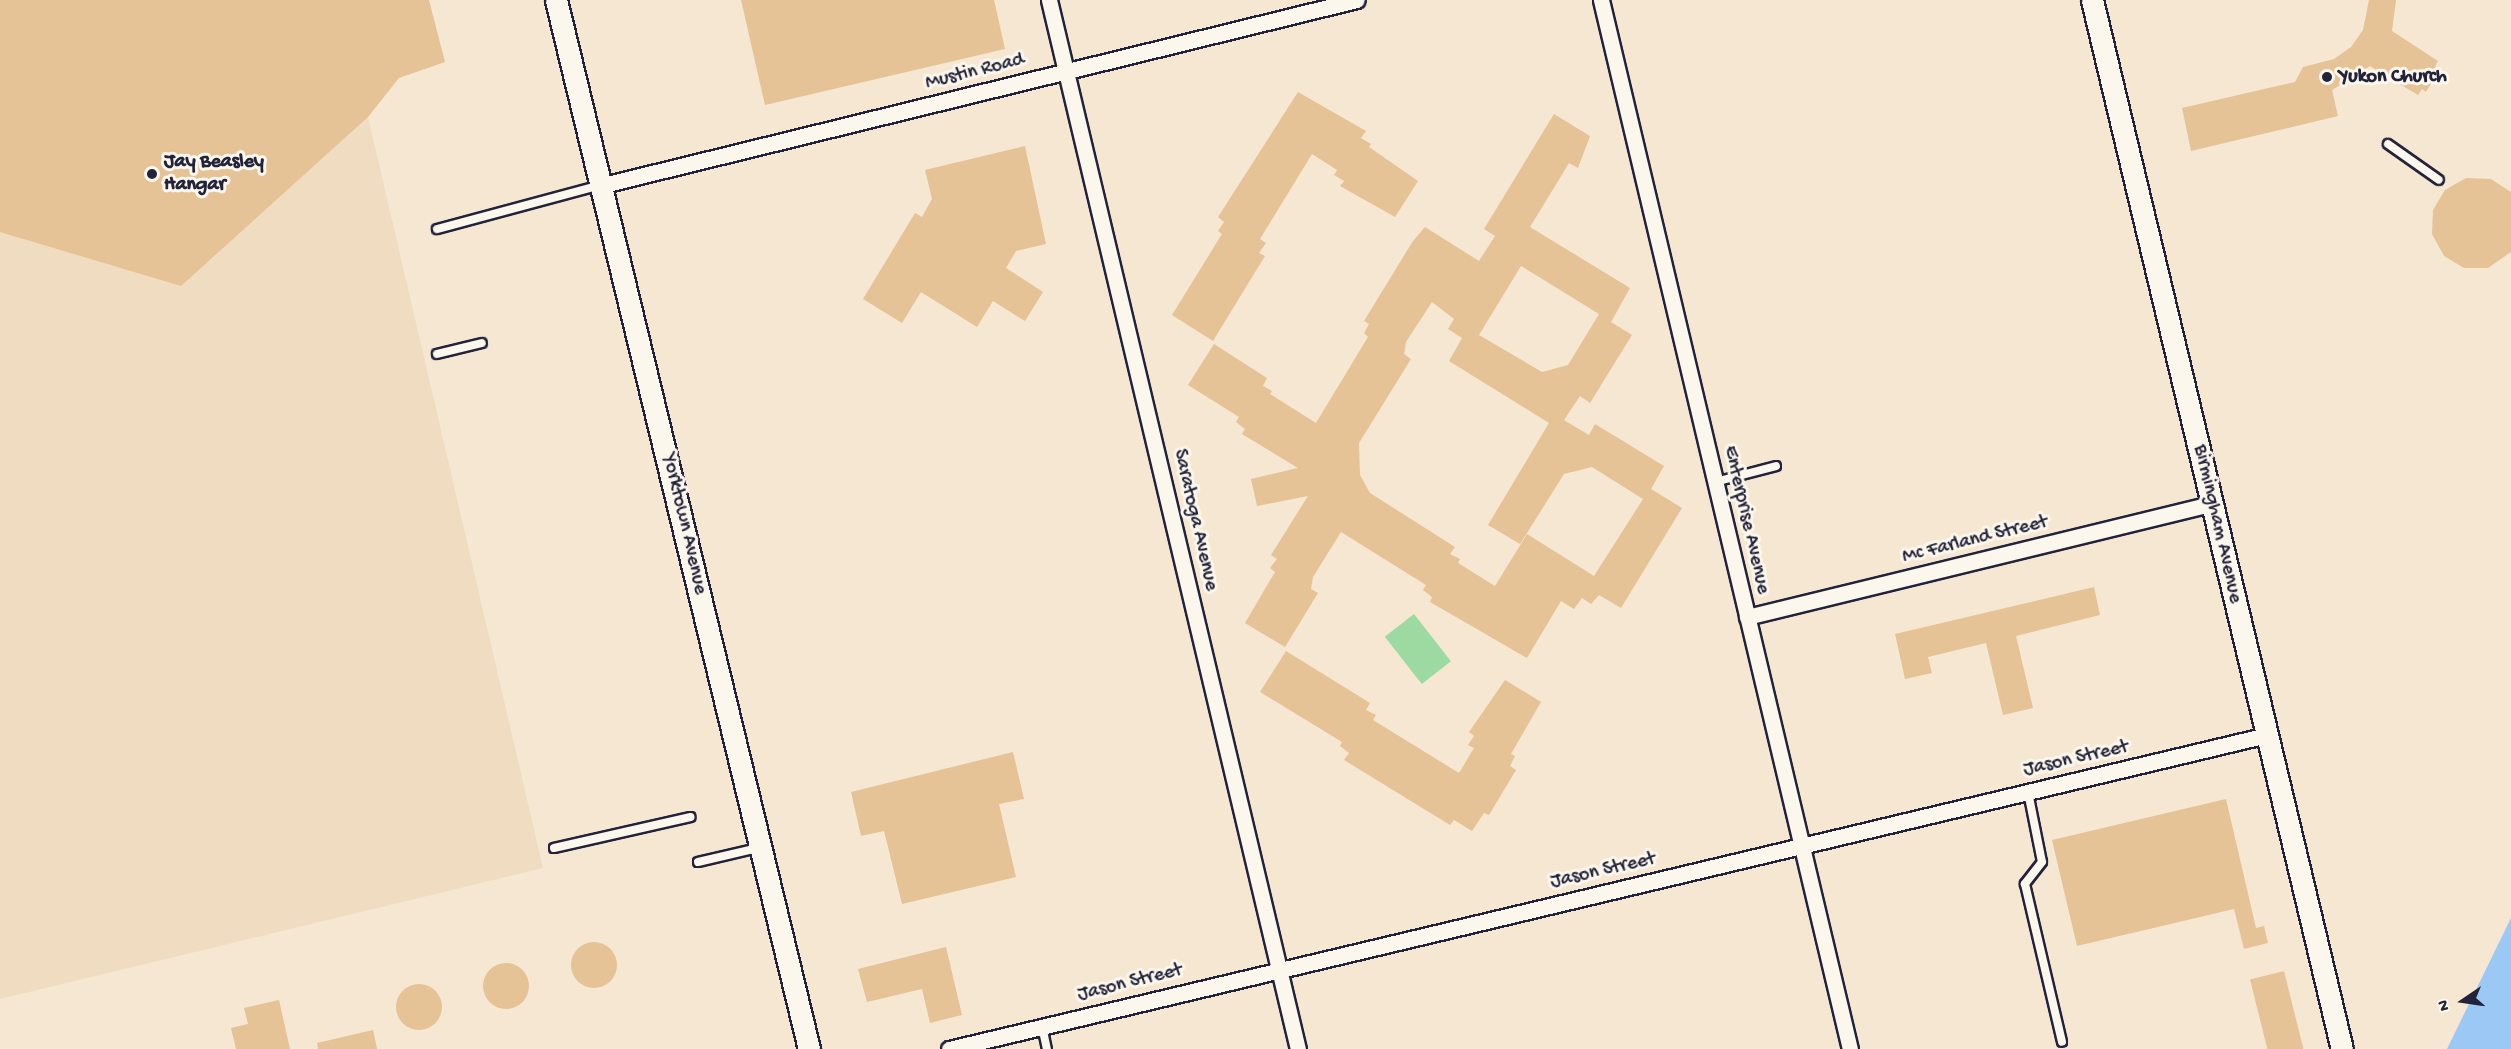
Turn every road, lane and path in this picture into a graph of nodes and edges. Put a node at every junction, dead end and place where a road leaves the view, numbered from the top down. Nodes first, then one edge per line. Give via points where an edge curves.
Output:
1 (556, 0) edge
2 (1049, 0) edge
3 (1358, 0) edge
4 (1601, 0) edge
5 (2092, 0) edge
6 (1066, 70) junction
7 (2388, 144) dead end
8 (2439, 180) dead end
9 (603, 185) junction
10 (437, 229) dead end
11 (482, 343) dead end
12 (437, 354) dead end
13 (1776, 466) dead end
14 (1715, 482) junction
15 (2212, 504) junction
16 (1747, 617) junction
17 (2267, 735) junction
18 (2028, 792) junction
19 (691, 817) dead end
20 (1802, 846) junction
21 (761, 847) junction
22 (554, 848) dead end
23 (698, 862) dead end
24 (1279, 970) junction
25 (1042, 1026) junction
26 (2062, 1042) dead end
27 (997, 1043) edge
28 (809, 1049) edge
29 (949, 1049) edge
30 (1047, 1049) edge
31 (1298, 1049) edge
32 (1850, 1049) edge
33 (2342, 1049) edge

1 - 9 main road, Yorktown Avenue
2 - 6 street, Saratoga Avenue
3 - 6 street, Mustin Road
4 - 14 street, Enterprise Avenue
5 - 15 main road, Birmingham Avenue
6 - 9 street, Mustin Road
6 - 24 street, Saratoga Avenue
7 - 8 lane
9 - 10 lane
9 - 21 main road, Yorktown Avenue
11 - 12 lane
13 - 14 lane
14 - 16 street, Enterprise Avenue
15 - 16 street, Mc Farland Street
15 - 17 main road, Birmingham Avenue
16 - 20 street, Enterprise Avenue
17 - 18 street, Jason Street
17 - 33 main road, Birmingham Avenue
18 - 20 street, Jason Street
18 - 26 lane via 2042,861 2025,884
19 - 22 lane
20 - 24 street, Jason Street
20 - 32 street, Enterprise Avenue
21 - 23 lane
21 - 28 main road, Yorktown Avenue
24 - 25 street, Jason Street
24 - 31 street, Saratoga Avenue
25 - 27 street, Jason Street
25 - 30 lane
27 - 29 street, Jason Street

